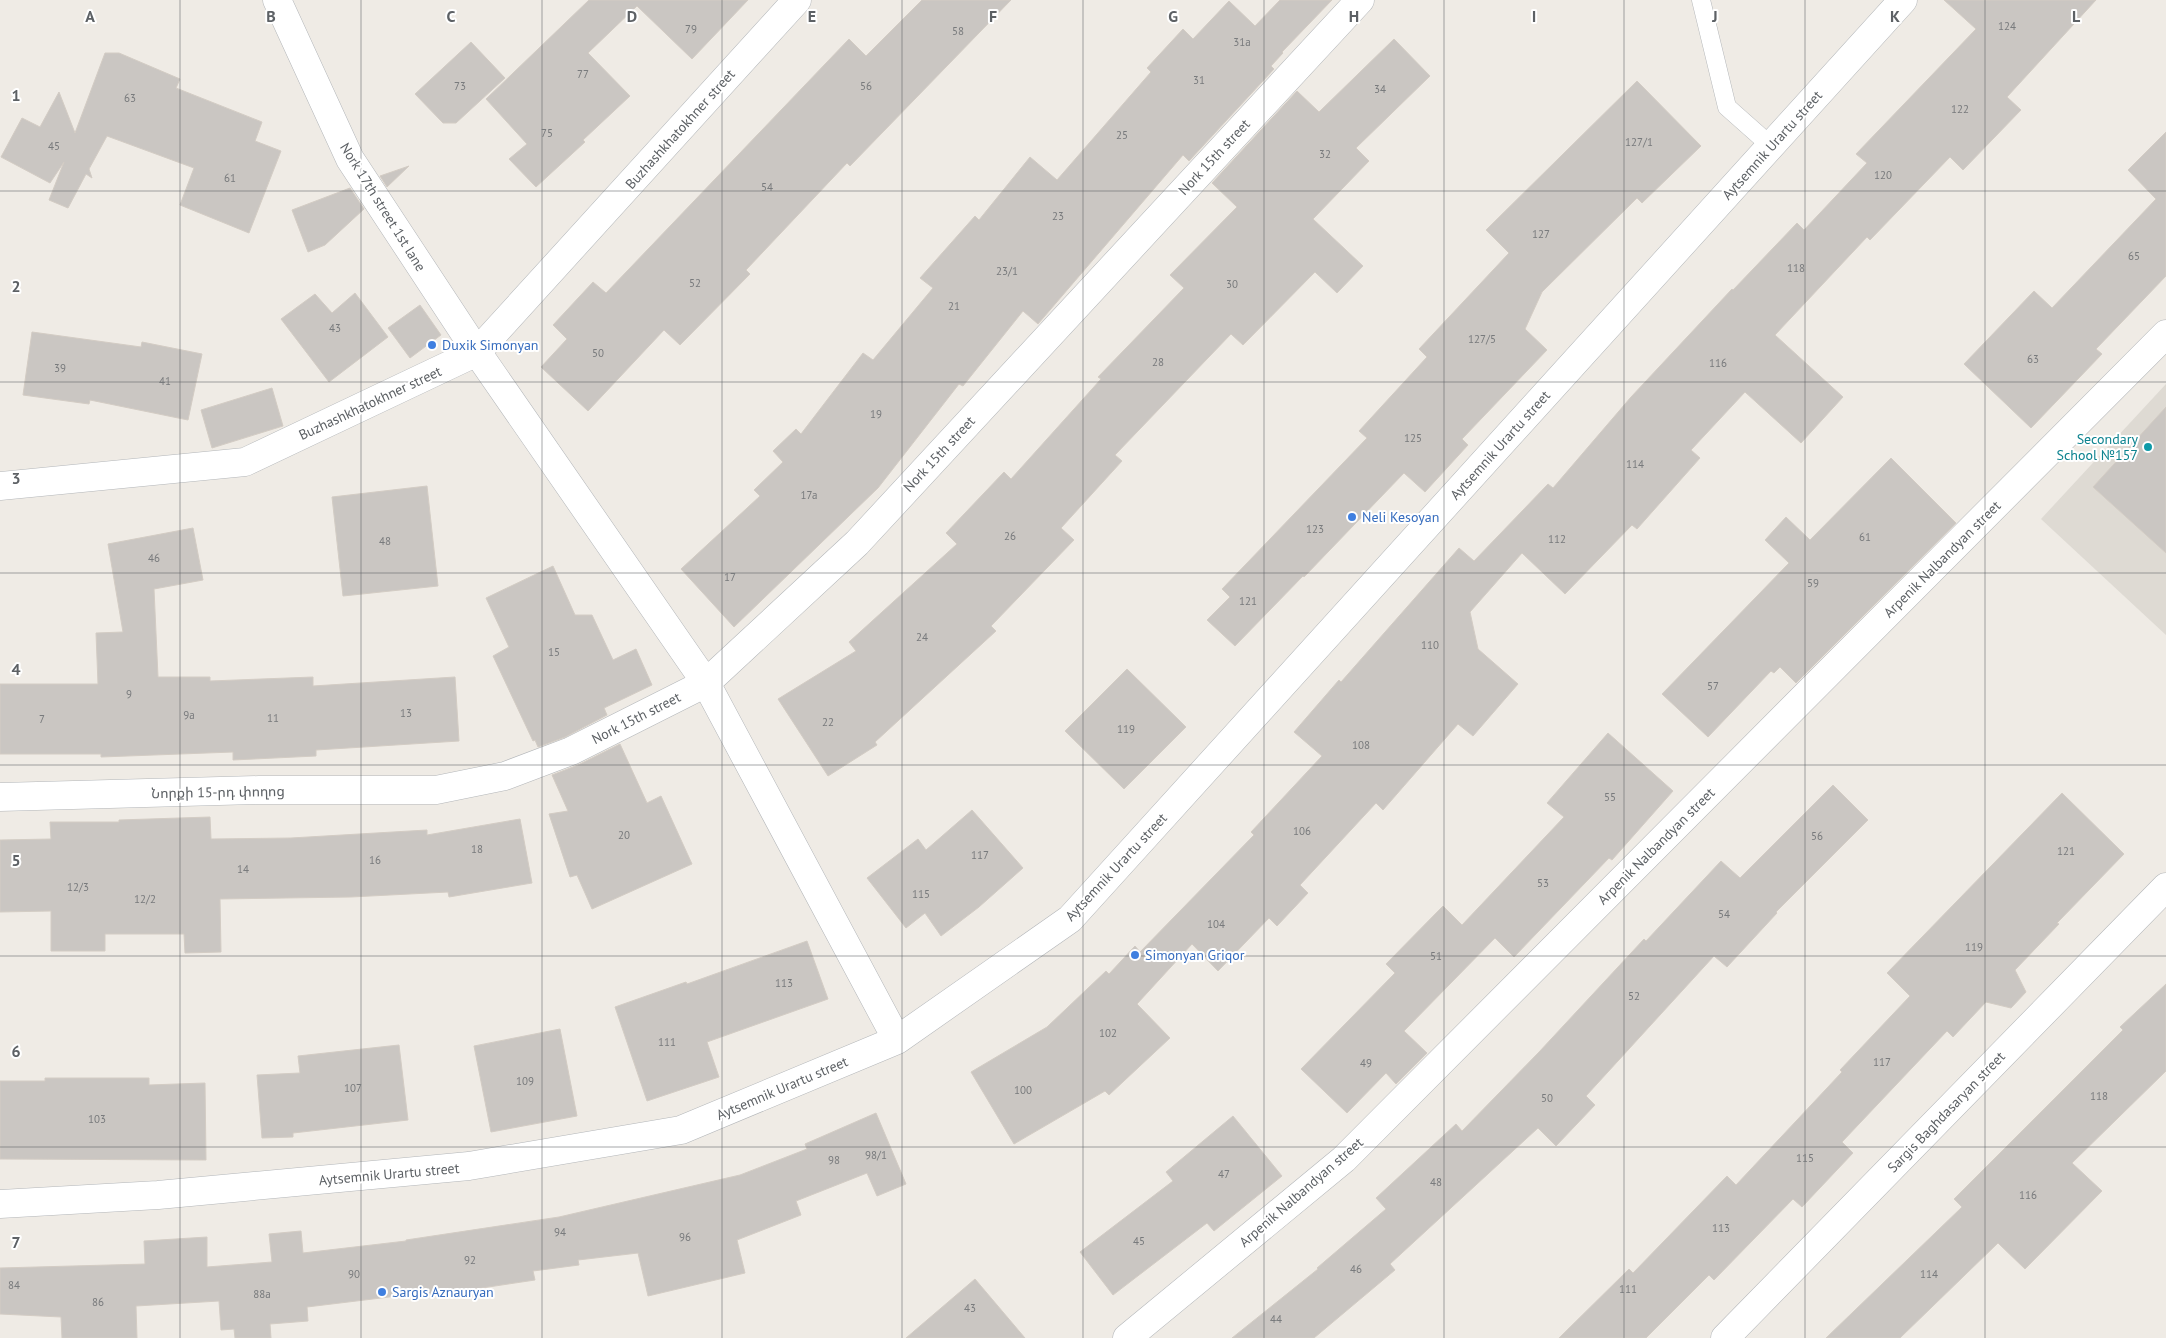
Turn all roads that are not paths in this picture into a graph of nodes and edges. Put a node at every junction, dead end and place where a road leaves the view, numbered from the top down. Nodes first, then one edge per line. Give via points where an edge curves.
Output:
1 (277, 0) edge
2 (797, 0) edge
3 (1360, 0) edge
4 (1701, 0) edge
5 (1903, 0) edge
6 (1771, 146) junction
7 (2166, 334) edge
8 (477, 352) junction
9 (0, 486) edge
10 (706, 683) junction
11 (0, 797) edge
12 (2166, 887) edge
13 (897, 1040) junction
14 (0, 1204) edge
15 (1127, 1338) edge
16 (1725, 1338) edge

1 - 8 street, Nork 17th street 1st lane via 350,159
2 - 8 street, Buzhashkhatokhner street
3 - 10 street, Nork 15th street via 857,543
4 - 6 lane via 1727,107
5 - 6 street, Aytsemnik Urartu street
6 - 13 street, Aytsemnik Urartu street via 1070,919
7 - 15 street, Arpenik Nalbandyan street via 1344,1159
8 - 9 street, Buzhashkhatokhner street via 245,462
8 - 10 street, Nork 17th street 1st lane
10 - 11 street, Nork 15th street via 562,754 505,776 436,790 258,790
10 - 13 street, Nork 17th street 1st lane
12 - 16 street, Sargis Baghdasaryan street
13 - 14 street, Aytsemnik Urartu street via 682,1130 470,1166 158,1195

